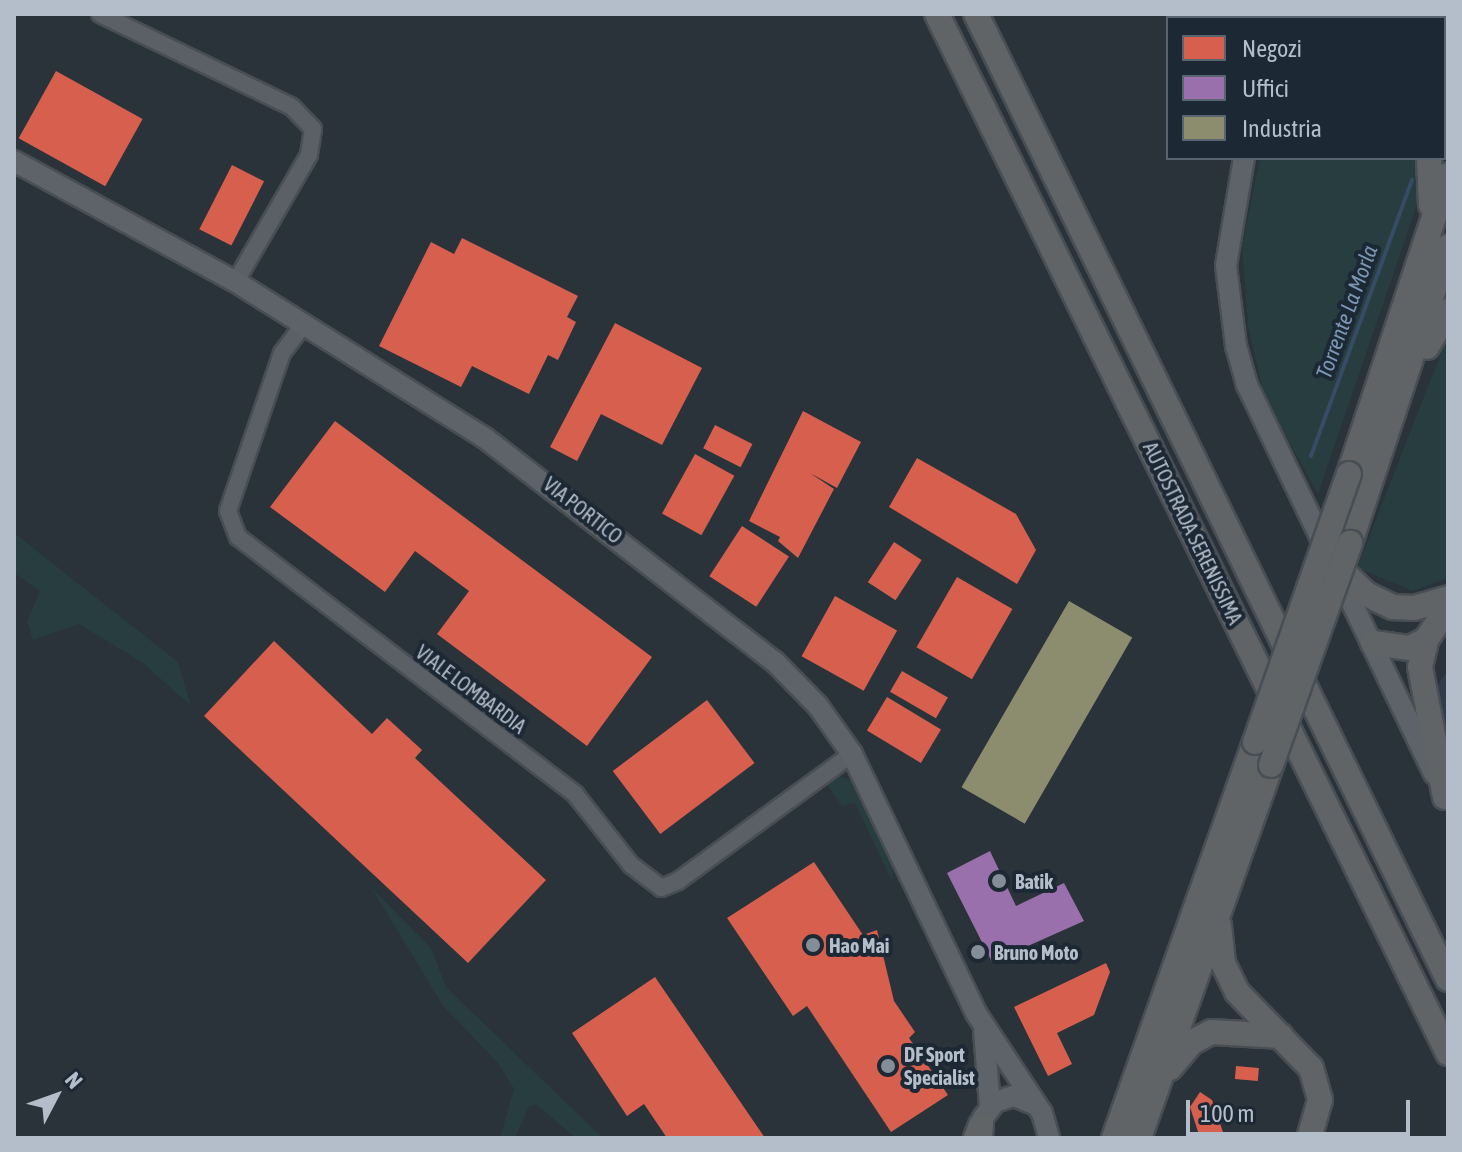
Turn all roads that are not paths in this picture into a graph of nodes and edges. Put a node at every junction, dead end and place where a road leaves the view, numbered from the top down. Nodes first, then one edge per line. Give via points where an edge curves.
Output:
1 (100, 14) edge
2 (937, 14) edge
3 (976, 14) edge
4 (1244, 160) edge
5 (1429, 160) edge
6 (14, 161) edge
7 (1448, 175) edge
8 (1431, 224) junction
9 (1448, 247) edge
10 (241, 285) junction
11 (1448, 311) edge
12 (304, 324) junction
13 (1390, 420) junction
14 (1334, 563) junction
15 (1448, 598) edge
16 (1448, 607) edge
17 (1426, 640) junction
18 (1373, 643) junction
19 (852, 754) junction
20 (1447, 800) edge
21 (1219, 915) junction
22 (1448, 979) edge
23 (984, 1027) junction
24 (1281, 1036) junction
25 (1448, 1053) edge
26 (1160, 1080) junction
27 (1034, 1104) junction
28 (982, 1127) edge
29 (1047, 1136) edge
30 (1114, 1138) edge
31 (1139, 1138) edge
32 (1309, 1138) edge

1 - 10 street via 292,107 313,129 309,155 237,279
2 - 25 highway, AUTOSTRADA SERENISSIMA
3 - 22 highway, AUTOSTRADA SERENISSIMA
4 - 14 main road via 1226,266 1236,346 1264,425
5 - 8 highway
6 - 10 main road, VIA PORTICO
7 - 8 highway
8 - 30 highway, bridge via 1349,474
9 - 13 highway
10 - 12 main road, VIA PORTICO
11 - 13 highway
12 - 19 main road, VIA PORTICO via 541,477 688,591 774,661 818,706
12 - 19 street, VIALE LOMBARDIA via 282,353 228,511 238,537 575,794 631,865 661,888 678,881
13 - 21 highway, bridge
14 - 15 highway via 1366,594 1393,607 1414,608
14 - 18 main road
16 - 17 highway
17 - 18 highway via 1410,648
17 - 20 highway via 1422,693
18 - 20 main road
19 - 23 main road, VIA PORTICO
21 - 24 highway via 1219,946 1229,978 1249,1007
21 - 26 highway
23 - 27 main road, VIA PORTICO
23 - 28 main road, VIA PORTICO
24 - 26 highway via 1212,1032 1192,1042
24 - 32 highway via 1301,1055 1317,1083 1319,1115
26 - 31 highway
27 - 28 main road, VIA PORTICO via 1014,1096
27 - 29 main road, VIA PORTICO

